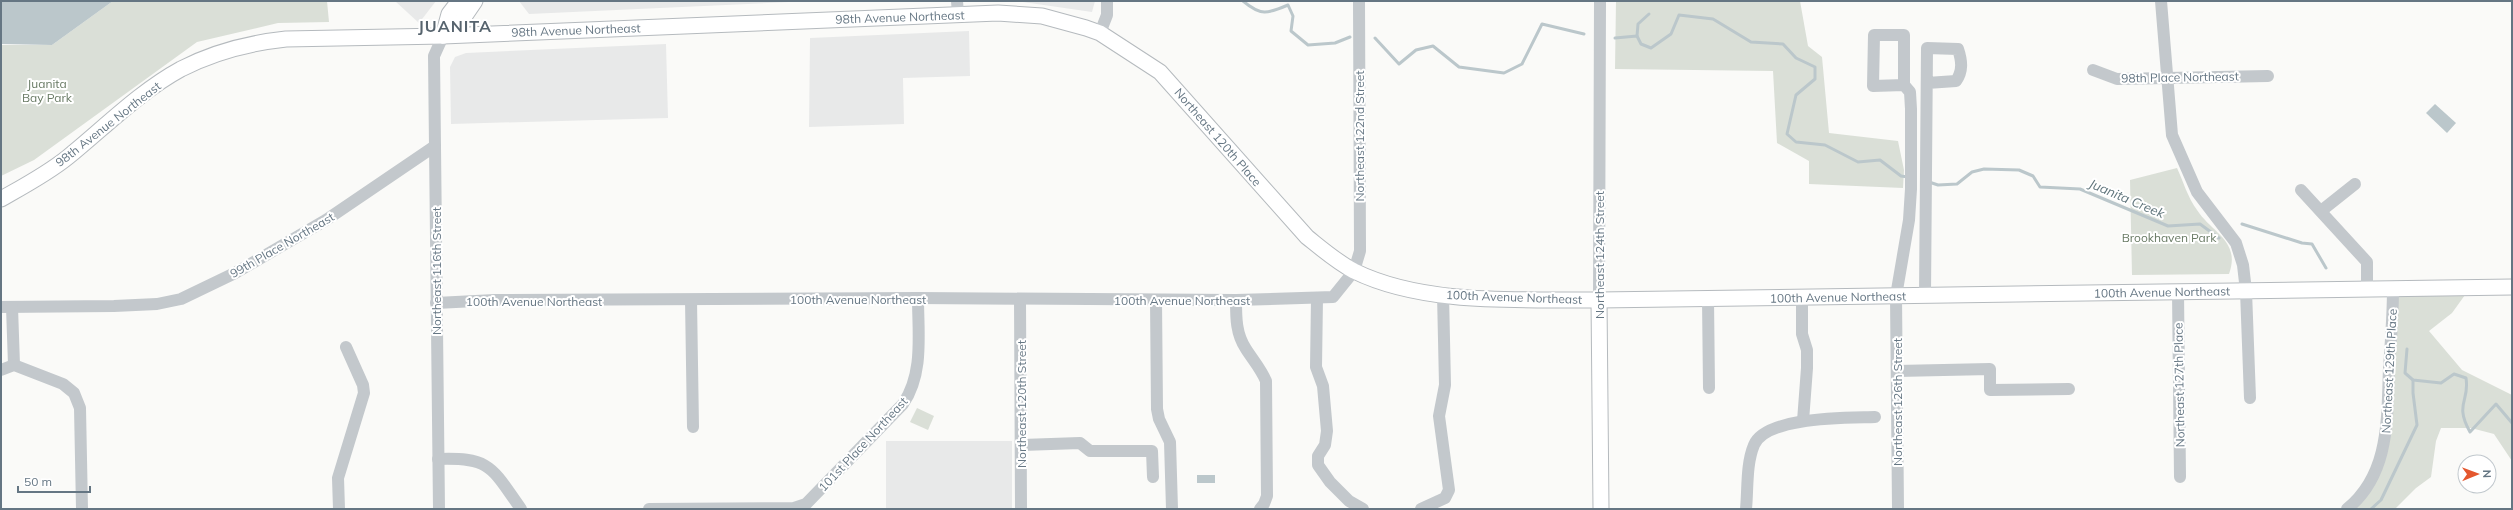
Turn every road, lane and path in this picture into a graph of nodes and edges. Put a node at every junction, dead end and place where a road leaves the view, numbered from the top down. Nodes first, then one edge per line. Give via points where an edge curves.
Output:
1 (459, 1) edge
2 (475, 1) edge
3 (1107, 1) edge
4 (1359, 1) edge
5 (1600, 1) edge
6 (2161, 1) edge
7 (958, 7) edge
8 (1100, 34) junction
9 (443, 36) junction
10 (2093, 70) dead end
11 (2167, 76) junction
12 (2268, 76) dead end
13 (1926, 83) dead end
14 (1904, 85) junction
15 (435, 146) junction
16 (2355, 184) dead end
17 (2302, 190) dead end
18 (1, 199) edge
19 (2321, 211) junction
20 (1354, 271) junction
21 (2512, 287) edge
22 (2367, 288) junction
23 (2393, 288) junction
24 (2246, 291) junction
25 (2178, 292) junction
26 (1443, 294) junction
27 (1925, 295) junction
28 (1896, 296) junction
29 (1802, 297) junction
30 (918, 298) junction
31 (1316, 298) junction
32 (1020, 299) junction
33 (1708, 299) junction
34 (691, 300) junction
35 (1156, 300) junction
36 (1236, 300) junction
37 (1599, 300) junction
38 (436, 303) junction
39 (6, 307) edge
40 (346, 347) dead end
41 (14, 365) junction
42 (1, 370) edge
43 (1897, 371) junction
44 (1710, 388) dead end
45 (2069, 389) dead end
46 (2250, 398) dead end
47 (1875, 417) dead end
48 (1803, 421) junction
49 (693, 427) dead end
50 (1022, 445) junction
51 (438, 459) junction
52 (1153, 477) dead end
53 (2180, 477) dead end
54 (82, 509) edge
55 (339, 509) edge
56 (439, 509) edge
57 (521, 509) edge
58 (649, 509) edge
59 (1021, 509) edge
60 (1172, 509) edge
61 (1260, 509) edge
62 (1362, 509) edge
63 (1421, 509) edge
64 (1601, 509) edge
65 (1746, 509) edge
66 (1898, 509) edge
67 (2347, 509) edge

1 - 9 main road via 449,14
2 - 9 main road via 460,23
3 - 8 street via 1107,15
4 - 20 street, Northeast 122nd Street via 1360,250
5 - 37 street, Northeast 124th Street
6 - 11 street
7 - 8 main road, 98th Avenue Northeast via 1042,16
7 - 9 main road, 98th Avenue Northeast
8 - 20 main road, Northeast 120th Place via 1160,72 1307,237
9 - 15 street, Northeast 116th Street via 434,56
9 - 18 main road, 98th Avenue Northeast via 286,39 228,50 197,62 165,79 67,158 38,179
10 - 11 street, 98th Place Northeast via 2117,79
11 - 12 street, 98th Place Northeast
11 - 24 street via 2172,135 2197,192 2236,243 2243,265
13 - 27 street
14 - 14 street via 1873,86 1874,35 1904,34
14 - 28 street, Northeast 126th Street via 1910,92 1911,189
15 - 38 street, Northeast 116th Street
15 - 39 street, 99th Place Northeast via 326,220 202,291 181,299 157,304 114,306
16 - 19 street
17 - 19 street
19 - 22 street via 2367,262
20 - 26 main road, 100th Avenue Northeast via 1408,289
20 - 31 street, 100th Avenue Northeast via 1333,297
21 - 23 main road, 100th Avenue Northeast
22 - 23 main road, 100th Avenue Northeast
22 - 24 main road, 100th Avenue Northeast
23 - 67 street, Northeast 129th Place via 2386,437 2378,467 2362,496
24 - 25 main road, 100th Avenue Northeast
24 - 46 street
25 - 27 main road, 100th Avenue Northeast
25 - 53 street, Northeast 127th Place
26 - 37 main road, 100th Avenue Northeast via 1485,298
26 - 63 street via 1445,385 1439,416 1449,490 1445,498
27 - 28 main road, 100th Avenue Northeast
28 - 29 main road, 100th Avenue Northeast
28 - 43 street, Northeast 126th Street
29 - 33 main road, 100th Avenue Northeast
29 - 48 street via 1802,334 1807,350
30 - 32 street, 100th Avenue Northeast
30 - 34 street, 100th Avenue Northeast
30 - 58 street, 101st Place Northeast via 917,374 912,390 903,404 806,504 794,508
31 - 36 street, 100th Avenue Northeast
31 - 62 street via 1316,367 1323,386 1327,431 1325,445 1318,456 1318,465 1330,482
32 - 35 street, 100th Avenue Northeast
32 - 50 street, Northeast 120th Street
33 - 37 main road, 100th Avenue Northeast
33 - 44 street
34 - 38 street, 100th Avenue Northeast via 495,300
34 - 49 street
35 - 36 street, 100th Avenue Northeast
35 - 60 street via 1157,409 1159,420 1170,442
36 - 61 street via 1238,332 1245,349 1260,368 1266,381 1267,496
37 - 64 main road, Northeast 124th Street
38 - 51 street, Northeast 116th Street
39 - 41 street
40 - 55 street via 364,393 338,478
41 - 42 street
41 - 54 street via 63,384 74,393 80,408
43 - 45 street via 1990,369 1990,390
43 - 66 street, Northeast 126th Street
47 - 48 street
48 - 65 street via 1758,438 1750,464
50 - 52 street via 1080,443 1090,451 1152,451
50 - 59 street, Northeast 120th Street
51 - 56 street, Northeast 116th Street
51 - 57 street via 461,458 482,462 502,481

